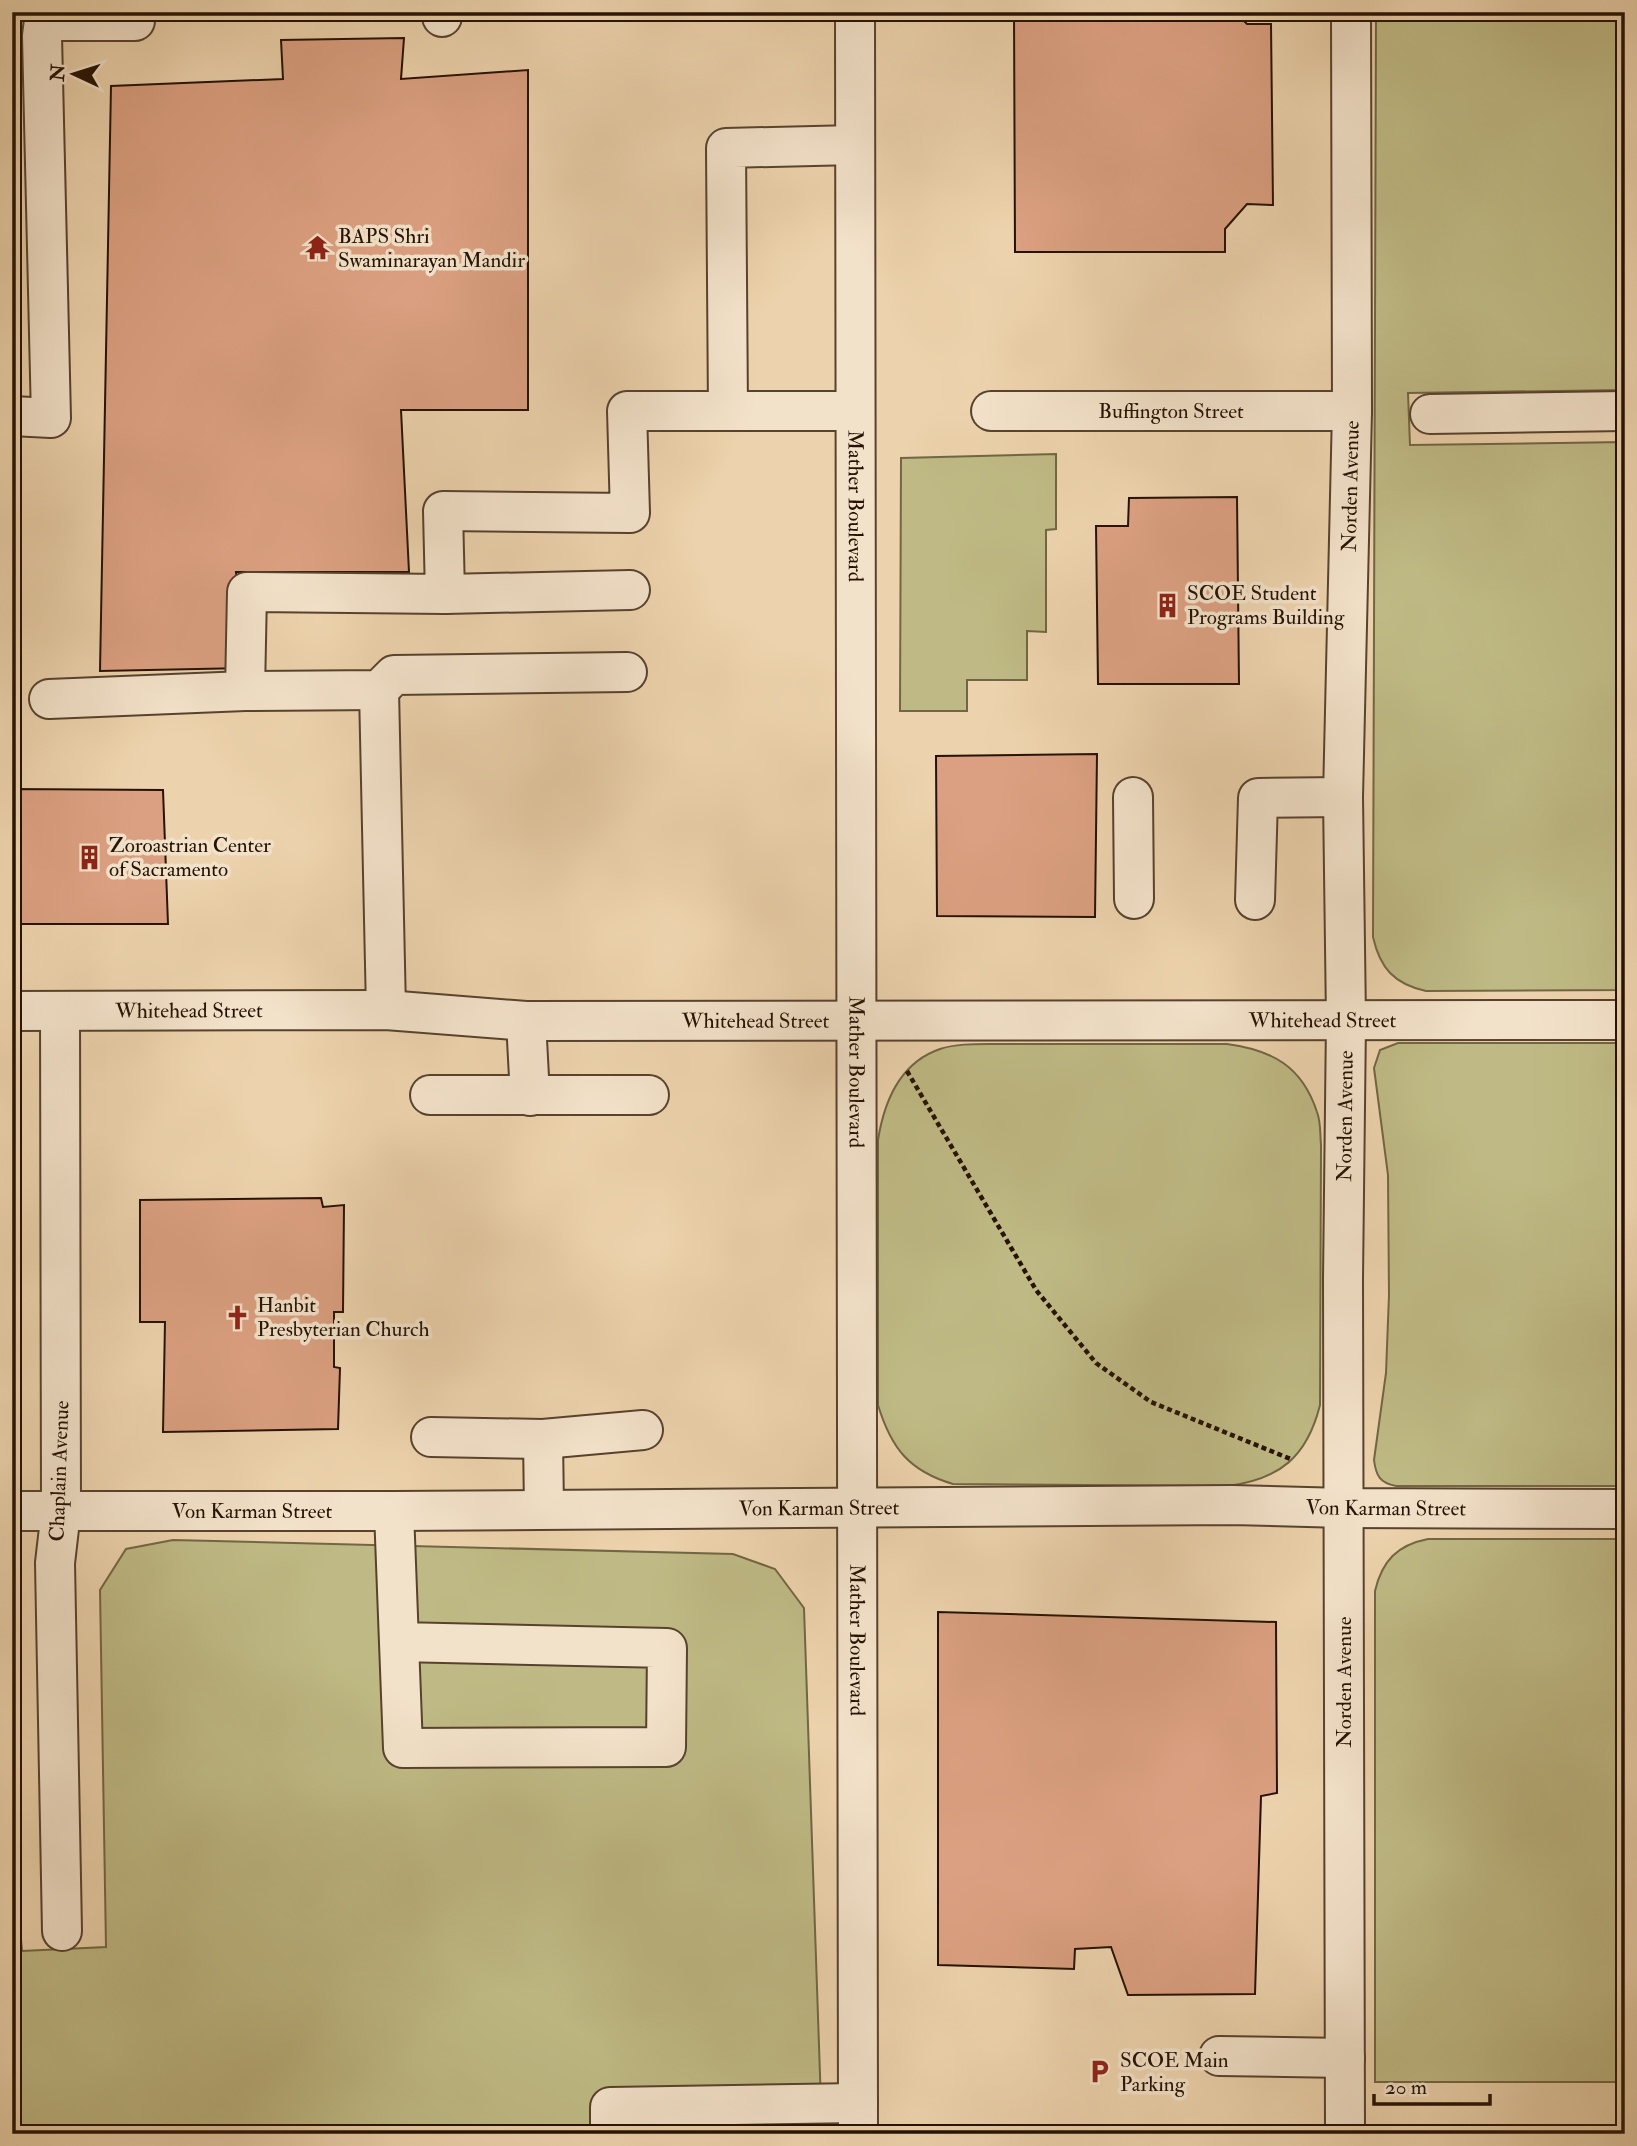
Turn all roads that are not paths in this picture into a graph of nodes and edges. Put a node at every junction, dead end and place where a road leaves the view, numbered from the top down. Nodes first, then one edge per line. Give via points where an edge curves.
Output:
1 (134, 12) edge
2 (855, 12) edge
3 (1351, 12) edge
4 (45, 17) edge
5 (855, 145) junction
6 (728, 411) junction
7 (855, 411) junction
8 (991, 411) dead end
9 (1352, 411) junction
10 (1625, 411) edge
11 (1430, 414) dead end
12 (12, 416) edge
13 (630, 590) dead end
14 (445, 594) junction
15 (627, 672) dead end
16 (379, 690) junction
17 (245, 691) junction
18 (49, 699) dead end
19 (1133, 797) dead end
20 (1343, 797) junction
21 (1134, 899) dead end
22 (1255, 900) dead end
23 (386, 1010) junction
24 (12, 1011) edge
25 (60, 1011) junction
26 (857, 1020) junction
27 (1346, 1020) junction
28 (1625, 1020) edge
29 (526, 1021) junction
30 (649, 1095) dead end
31 (430, 1096) dead end
32 (530, 1096) junction
33 (643, 1430) dead end
34 (431, 1437) dead end
35 (543, 1438) junction
36 (544, 1508) junction
37 (1344, 1508) junction
38 (857, 1509) junction
39 (1625, 1509) edge
40 (12, 1511) edge
41 (61, 1511) junction
42 (394, 1511) junction
43 (399, 1642) junction
44 (62, 1931) dead end
45 (1219, 2056) dead end
46 (1345, 2058) junction
47 (858, 2119) edge
48 (610, 2134) edge
49 (1345, 2134) edge

1 - 4 street via 135,21
2 - 5 street, Mather Boulevard
3 - 9 street, Norden Avenue
4 - 12 street via 51,418
5 - 6 street via 726,148
5 - 7 street, Mather Boulevard
6 - 7 street
6 - 14 street via 626,411 630,513 443,511
7 - 26 street, Mather Boulevard
8 - 9 street, Buffington Street
9 - 20 street, Norden Avenue
10 - 11 street
13 - 14 street
14 - 17 street via 247,592
15 - 16 street via 394,675
16 - 17 street
16 - 23 street
17 - 18 street
19 - 21 street
20 - 22 street via 1258,798
20 - 27 street, Norden Avenue
23 - 25 street, Whitehead Street
23 - 29 street, Whitehead Street
24 - 25 street, Whitehead Street
25 - 41 street, Chaplain Avenue
26 - 27 street, Whitehead Street
26 - 29 street, Whitehead Street
26 - 38 street, Mather Boulevard
27 - 28 street, Whitehead Street
27 - 37 street, Norden Avenue
29 - 32 street
30 - 32 street
31 - 32 street
33 - 35 street
34 - 35 street
35 - 36 street
36 - 38 street, Von Karman Street
36 - 42 street, Von Karman Street
37 - 38 street, Von Karman Street
37 - 39 street, Von Karman Street
37 - 46 street, Norden Avenue
38 - 47 street, Mather Boulevard
40 - 41 street, Von Karman Street
41 - 42 street, Von Karman Street
41 - 44 street, Chaplain Avenue via 55,1563
42 - 43 street
43 - 43 street via 403,1748 666,1747 667,1648
45 - 46 street
46 - 49 street, Norden Avenue
47 - 48 street via 610,2108

